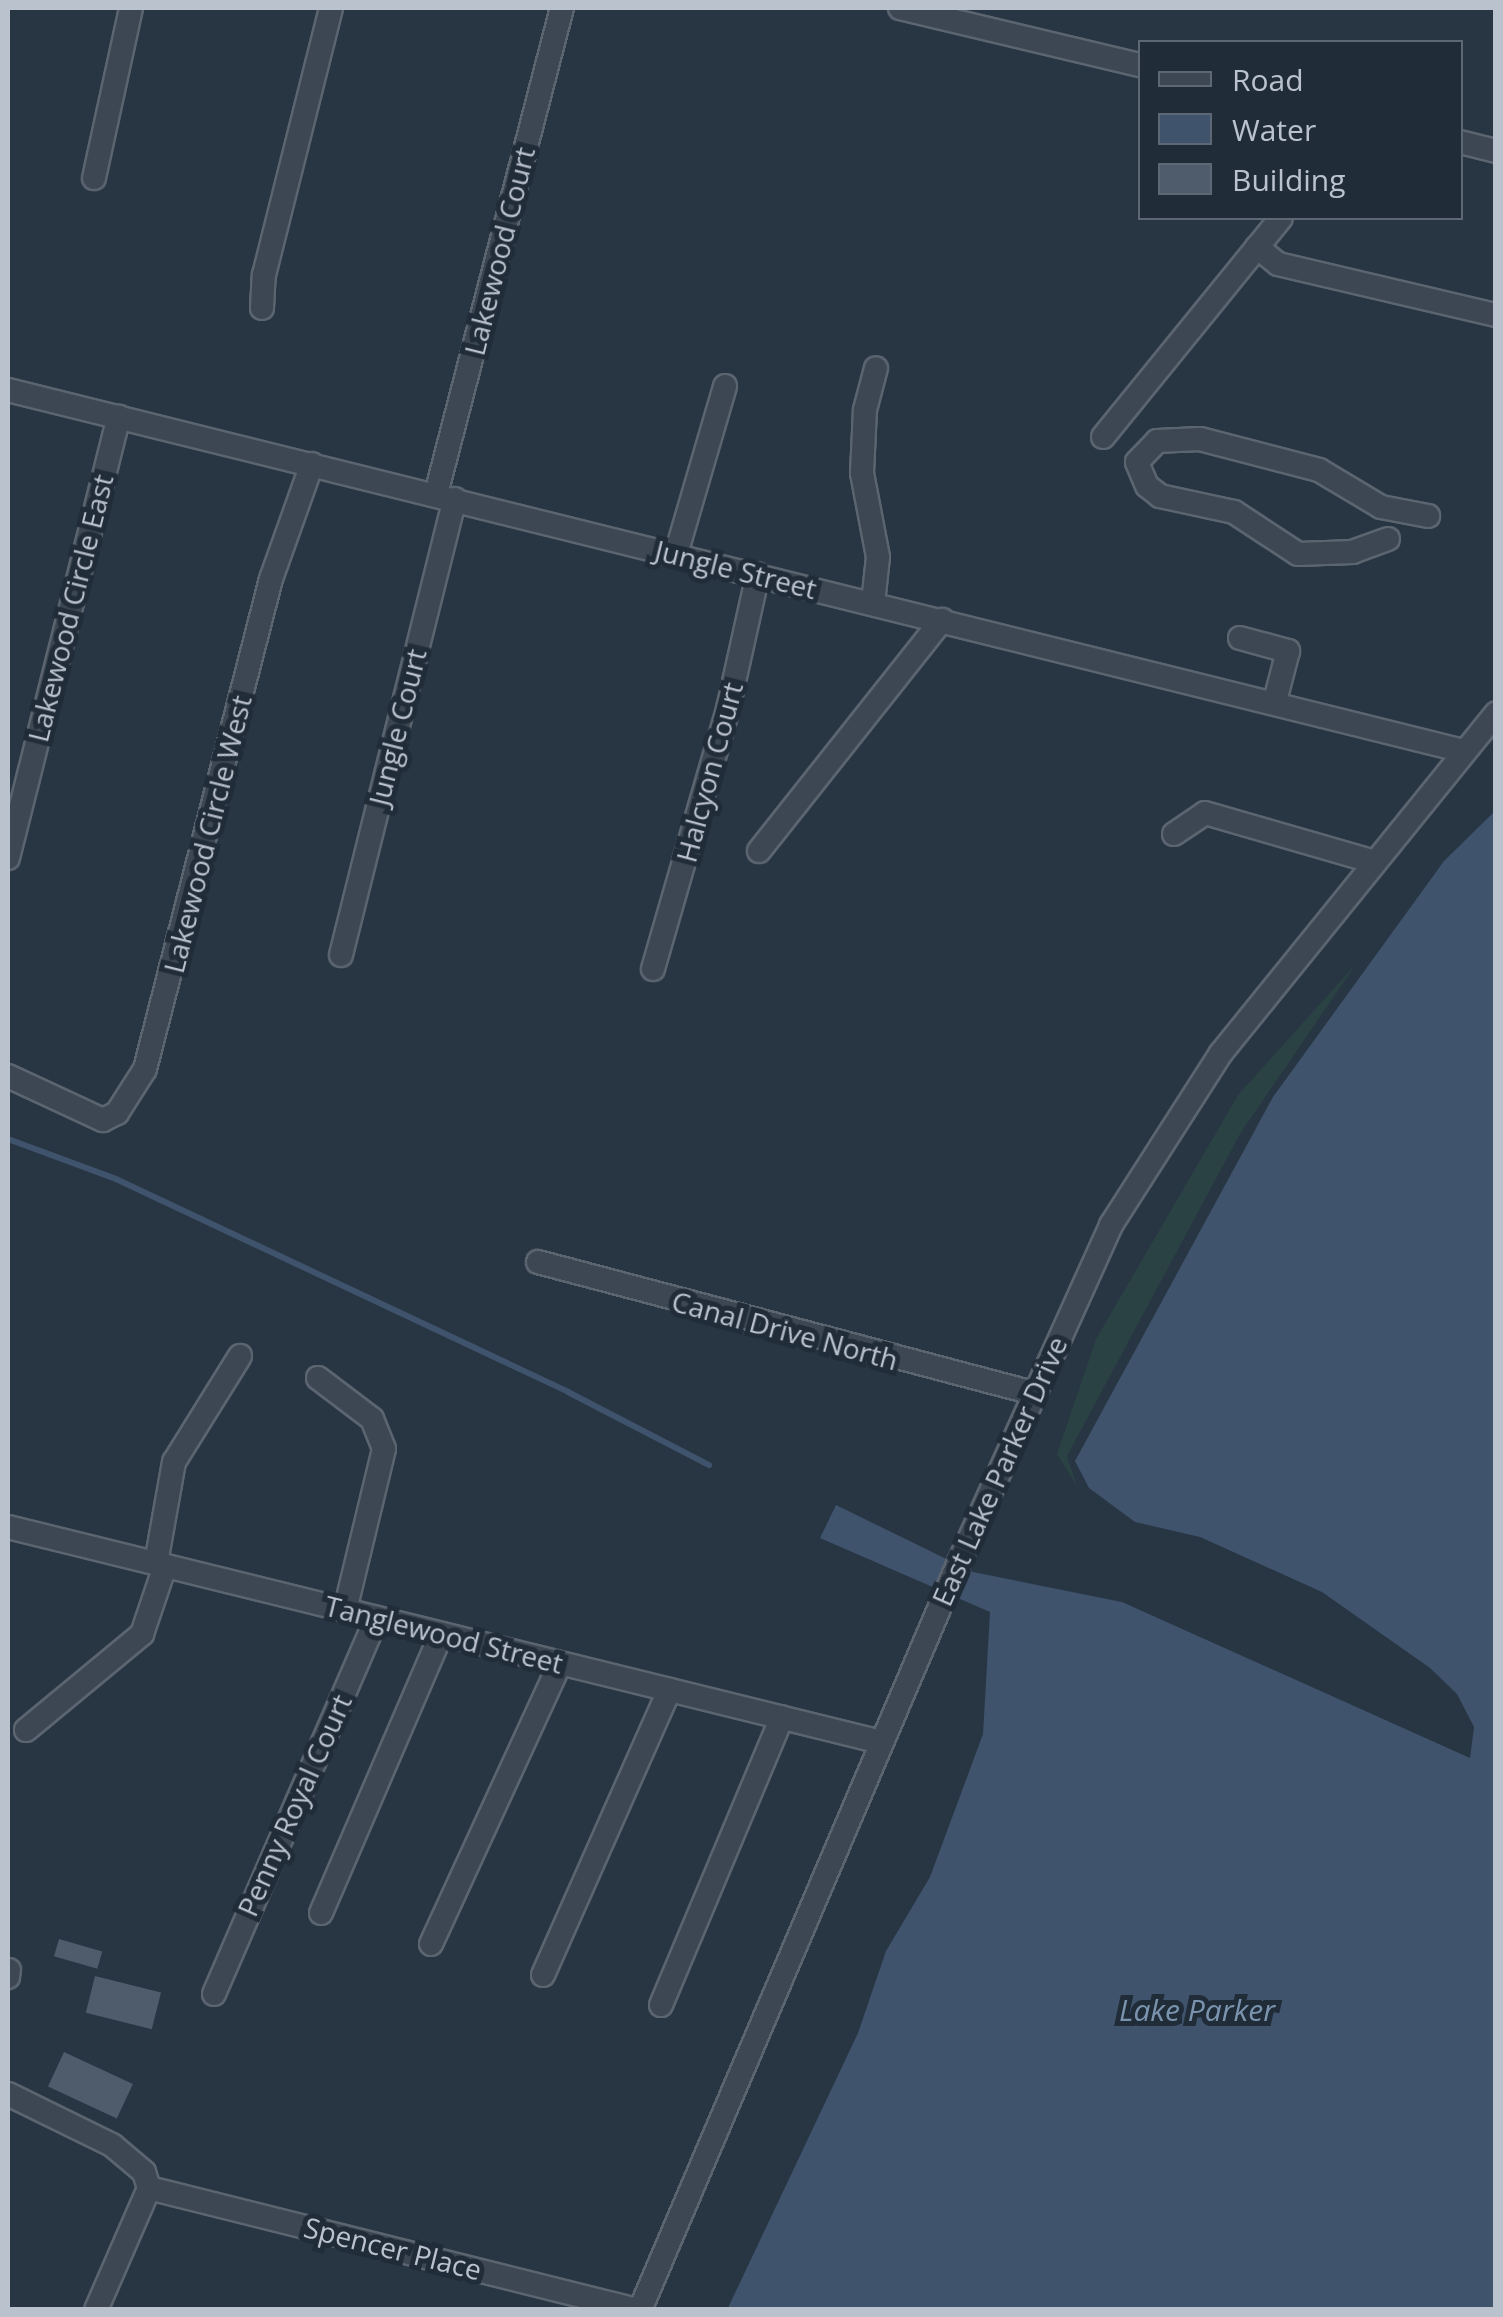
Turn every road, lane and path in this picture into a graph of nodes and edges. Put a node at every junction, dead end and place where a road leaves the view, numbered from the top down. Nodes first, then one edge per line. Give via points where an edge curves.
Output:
1 (131, 8) edge
2 (332, 8) edge
3 (562, 8) edge
4 (900, 8) edge
5 (1138, 65) edge
6 (1463, 143) edge
7 (1496, 151) edge
8 (94, 178) dead end
9 (1279, 220) edge
10 (1257, 247) junction
11 (262, 308) dead end
12 (1496, 315) edge
13 (876, 368) dead end
14 (726, 386) dead end
15 (8, 390) edge
16 (118, 416) junction
17 (1103, 436) dead end
18 (312, 464) junction
19 (446, 497) junction
20 (1428, 516) dead end
21 (1388, 538) dead end
22 (676, 554) junction
23 (758, 574) junction
24 (874, 603) junction
25 (942, 620) junction
26 (1240, 638) dead end
27 (1274, 701) junction
28 (1496, 713) edge
29 (1464, 751) junction
30 (1174, 834) dead end
31 (759, 851) dead end
32 (8, 858) edge
33 (1374, 862) junction
34 (341, 955) dead end
35 (654, 969) dead end
36 (8, 1076) edge
37 (538, 1262) dead end
38 (240, 1356) dead end
39 (318, 1378) dead end
40 (1033, 1393) junction
41 (8, 1527) edge
42 (161, 1565) junction
43 (345, 1610) junction
44 (377, 1618) junction
45 (441, 1634) junction
46 (560, 1663) junction
47 (668, 1690) junction
48 (782, 1717) junction
49 (26, 1730) dead end
50 (881, 1742) junction
51 (322, 1914) dead end
52 (431, 1944) dead end
53 (543, 1975) dead end
54 (214, 1994) dead end
55 (661, 2005) dead end
56 (8, 2094) edge
57 (149, 2188) junction
58 (96, 2310) edge
59 (638, 2310) edge

1 - 8 street
2 - 11 street via 264,275
3 - 19 street, Lakewood Court
4 - 5 street
6 - 7 street
9 - 10 street
10 - 12 street via 1278,264
10 - 17 street
13 - 24 street via 865,410 862,474 878,557
14 - 22 street
15 - 16 street, Jungle Street
16 - 18 street, Jungle Street
16 - 32 street, Lakewood Circle East
18 - 19 street, Jungle Street
18 - 36 street, Lakewood Circle West via 272,580 146,1069 117,1113 103,1120
19 - 22 street, Jungle Street
19 - 34 street, Jungle Court
20 - 21 street via 1381,506 1318,470 1200,439 1158,441 1137,462 1147,486 1160,496 1234,512 1298,554 1352,552
22 - 23 street, Jungle Street
23 - 24 street, Jungle Street
23 - 35 street, Halcyon Court via 728,709
24 - 25 street, Jungle Street
25 - 27 street, Jungle Street
25 - 31 street
26 - 27 street via 1299,654
27 - 29 street, Jungle Street
28 - 29 street, East Lake Parker Drive
29 - 33 street, East Lake Parker Drive
30 - 33 street via 1205,813
33 - 40 street, East Lake Parker Drive via 1221,1053 1153,1152 1094,1258
37 - 40 street, Canal Drive North
38 - 42 street via 174,1462
39 - 43 street via 372,1418 384,1449
40 - 50 street, East Lake Parker Drive
41 - 42 street, Tanglewood Street
42 - 43 street, Tanglewood Street
42 - 49 street via 142,1634
43 - 44 street, Tanglewood Street
44 - 45 street, Tanglewood Street
44 - 54 street, Penny Royal Court
45 - 46 street, Tanglewood Street
45 - 51 street
46 - 47 street, Tanglewood Street
46 - 52 street
47 - 48 street, Tanglewood Street
47 - 53 street
48 - 50 street, Tanglewood Street
48 - 55 street
50 - 59 street, East Lake Parker Drive
56 - 57 street via 112,2145 144,2172
57 - 58 street
57 - 59 street, Spencer Place

